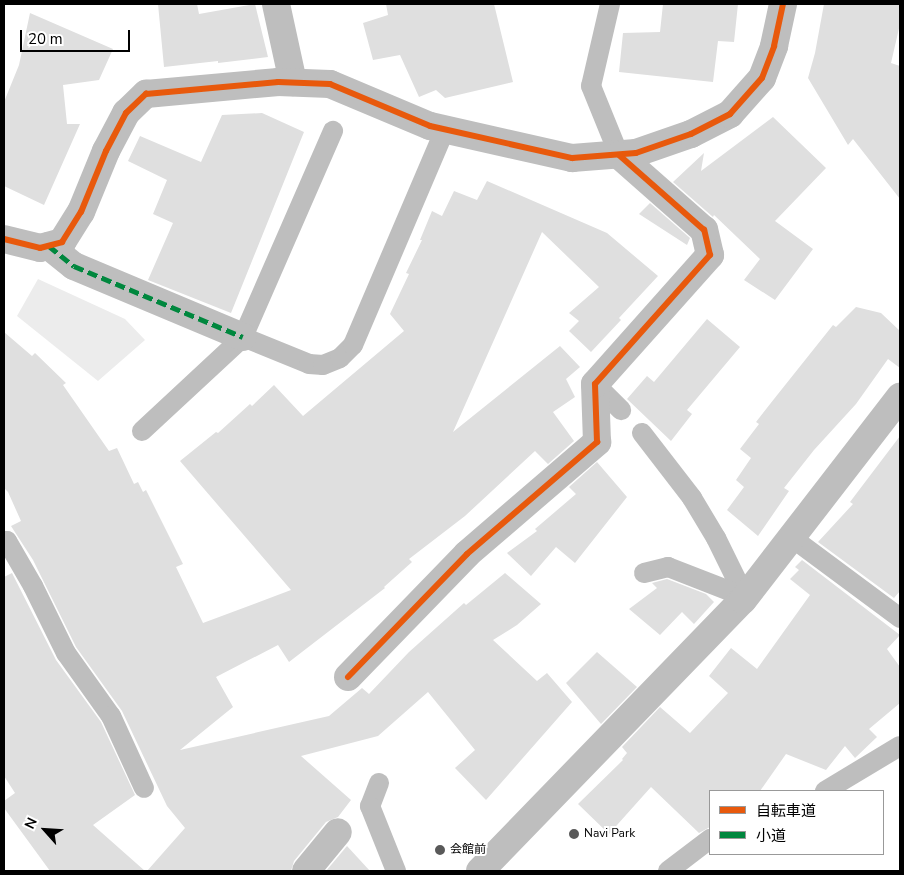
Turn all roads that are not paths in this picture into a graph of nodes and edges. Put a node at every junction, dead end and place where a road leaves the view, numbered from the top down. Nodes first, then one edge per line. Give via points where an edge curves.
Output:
1 (276, 4) edge
2 (610, 4) edge
3 (783, 4) edge
4 (293, 82) junction
5 (446, 129) junction
6 (333, 131) dead end
7 (619, 155) junction
8 (4, 239) edge
9 (48, 246) junction
10 (243, 337) junction
11 (596, 384) junction
12 (900, 397) edge
13 (621, 410) dead end
14 (142, 431) dead end
15 (642, 433) dead end
16 (791, 537) junction
17 (4, 541) edge
18 (644, 573) dead end
19 (745, 597) junction
20 (900, 618) edge
21 (348, 677) dead end
22 (900, 746) edge
23 (379, 783) dead end
24 (144, 788) dead end
25 (826, 790) edge
26 (338, 832) dead end
27 (709, 840) edge
28 (483, 859) edge
29 (306, 871) edge
30 (396, 871) edge
31 (668, 871) edge

1 - 4 street
2 - 7 lane via 591,86
3 - 7 street via 774,46 762,78 730,114 691,134 636,153
4 - 5 street via 330,84 430,126
4 - 9 street via 146,94 126,113 81,212 62,242
5 - 7 street via 572,158
5 - 10 lane via 353,345 340,358 323,365 309,364
6 - 10 lane
7 - 11 street via 704,230 710,255
8 - 9 street via 40,248
9 - 10 street via 74,266
10 - 14 lane
11 - 13 lane
11 - 21 street via 596,442 467,554
12 - 16 street
15 - 19 lane via 692,498
16 - 19 street
16 - 20 lane
17 - 24 lane via 7,541 33,586 66,653 111,716
18 - 19 lane via 668,567
19 - 28 street
22 - 25 lane
23 - 30 lane via 370,806
26 - 29 street
27 - 31 lane

